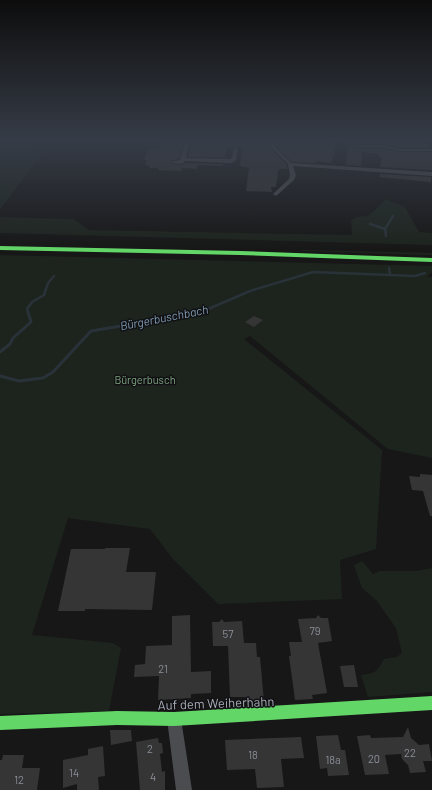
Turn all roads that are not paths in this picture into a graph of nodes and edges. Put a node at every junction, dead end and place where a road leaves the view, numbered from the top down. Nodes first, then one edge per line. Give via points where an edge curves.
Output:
1 (293, 176) edge
2 (276, 194) dead end
3 (0, 248) edge
4 (432, 260) edge
5 (432, 704) edge
6 (174, 719) junction
7 (0, 723) edge
8 (184, 790) edge

1 - 2 street
3 - 4 main road
5 - 6 main road, Auf dem Weiherhahn
6 - 7 main road, Auf dem Weiherhahn via 117,718
6 - 8 street

